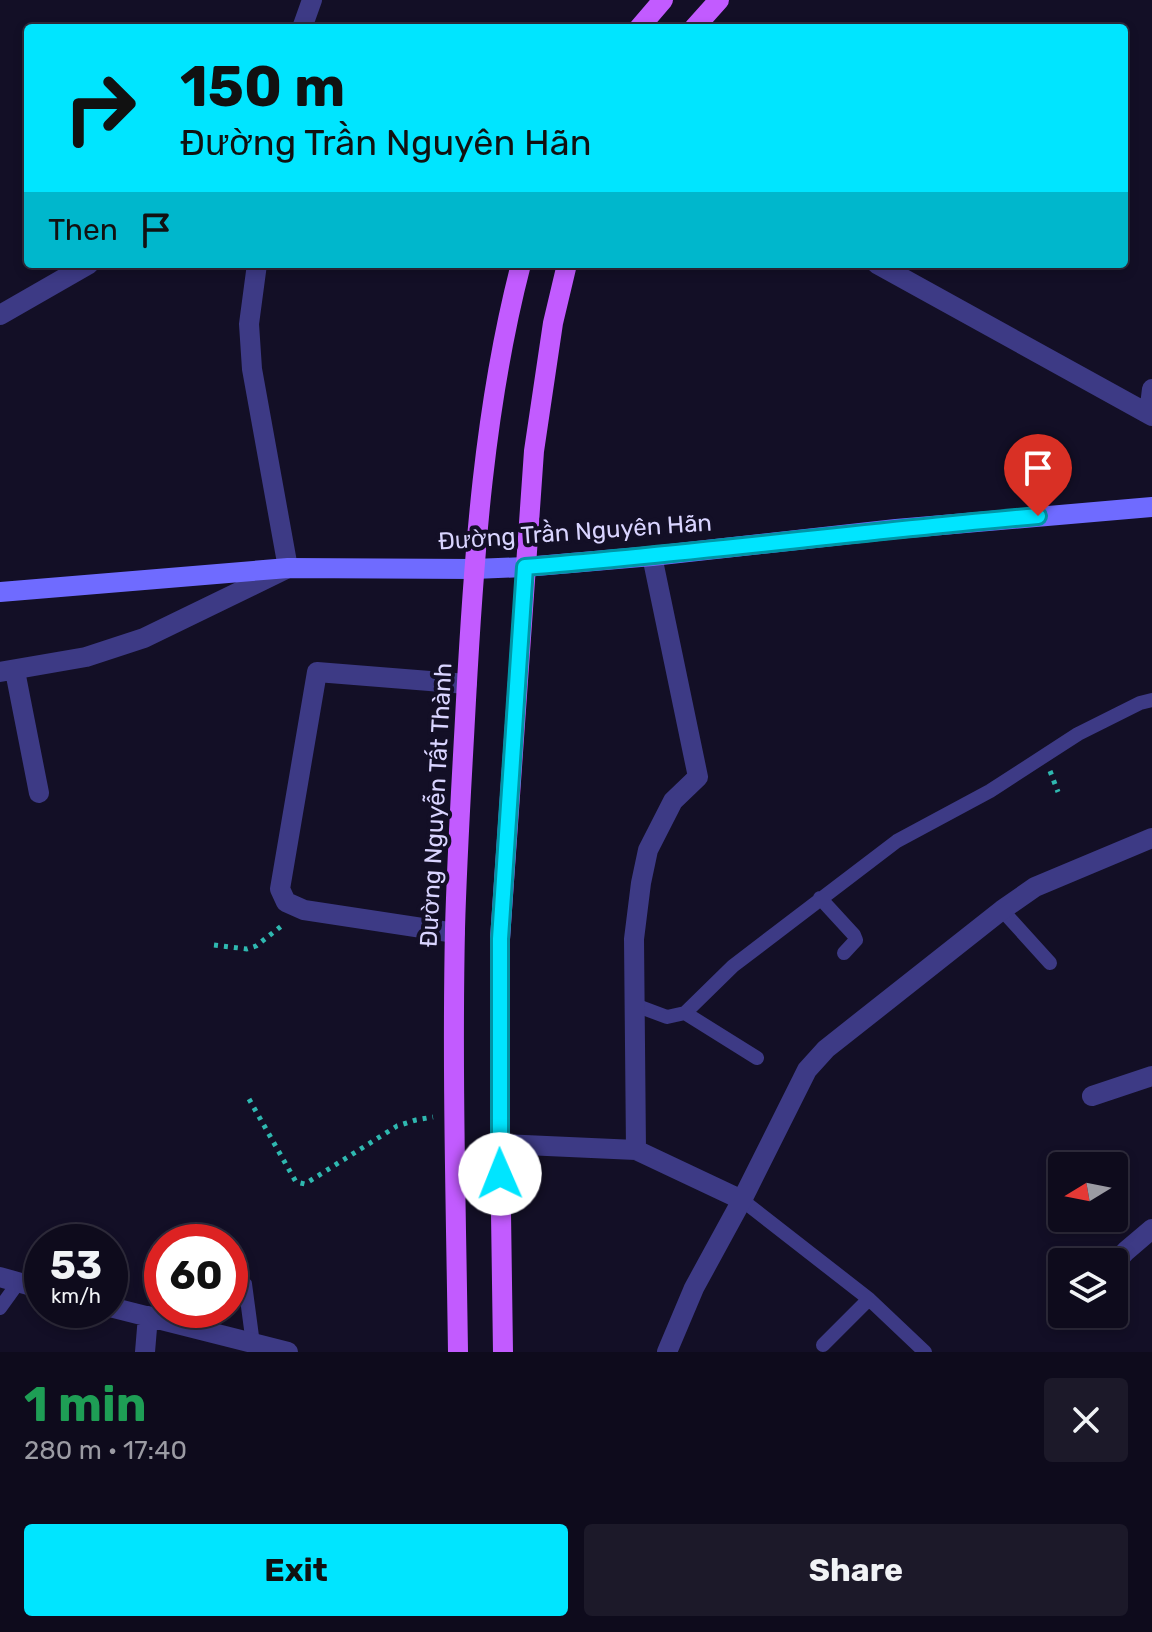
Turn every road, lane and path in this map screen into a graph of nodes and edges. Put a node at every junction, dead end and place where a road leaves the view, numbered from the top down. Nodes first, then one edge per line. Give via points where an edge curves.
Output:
1 (312, 0) edge
2 (663, 0) edge
3 (719, 0) edge
4 (303, 24) edge
5 (642, 24) edge
6 (698, 24) edge
7 (82, 268) edge
8 (256, 268) edge
9 (520, 268) edge
10 (566, 268) edge
11 (884, 268) edge
12 (0, 315) edge
13 (1152, 389) edge
14 (1150, 415) edge
15 (1152, 507) edge
16 (652, 556) junction
17 (525, 567) junction
18 (288, 568) junction
19 (474, 569) junction
20 (0, 592) edge
21 (7, 672) edge
22 (467, 684) junction
23 (1152, 700) edge
24 (39, 793) dead end
25 (1152, 838) edge
26 (820, 898) junction
27 (304, 910) junction
28 (1002, 910) junction
29 (455, 933) junction
30 (214, 945) dead end
31 (844, 953) dead end
32 (1050, 963) dead end
33 (635, 1005) junction
34 (685, 1013) junction
35 (757, 1058) dead end
36 (1152, 1076) edge
37 (1092, 1096) dead end
38 (249, 1099) dead end
39 (454, 1114) junction
40 (500, 1144) junction
41 (636, 1150) junction
42 (742, 1200) junction
43 (1152, 1229) edge
44 (1128, 1249) edge
45 (9, 1280) edge
46 (869, 1299) junction
47 (248, 1306) edge
48 (0, 1308) edge
49 (147, 1328) edge
50 (193, 1328) edge
51 (253, 1344) junction
52 (823, 1345) dead end
53 (145, 1352) edge
54 (288, 1352) edge
55 (458, 1352) edge
56 (503, 1352) edge
57 (667, 1352) edge
58 (925, 1352) edge

1 - 4 street
2 - 5 main road
3 - 6 main road
7 - 12 street
8 - 18 street via 249,324 252,369
9 - 19 main road, Đường Nguyễn Tất Thành via 506,320 487,443
10 - 17 main road via 534,451
11 - 14 street
13 - 14 street
15 - 16 street, Đường Trần Nguyên Hãn
16 - 17 street, Đường Trần Nguyên Hãn
16 - 33 street via 698,777 673,801 648,850 634,939
17 - 19 street, Đường Trần Nguyên Hãn
17 - 40 main road via 500,939
18 - 19 street, Đường Trần Nguyên Hãn
18 - 20 street, Đường Trần Nguyên Hãn
18 - 21 street via 144,638 86,657
19 - 22 main road, Đường Nguyễn Tất Thành
21 - 24 street
22 - 27 street via 317,672 280,889 286,902
22 - 29 main road, Đường Nguyễn Tất Thành
23 - 26 lane via 1078,734 990,791 897,841
25 - 28 street via 1035,887
26 - 31 lane via 854,935 856,940
26 - 34 lane via 733,966
27 - 29 street
27 - 30 path via 256,946
28 - 32 lane
28 - 42 street via 826,1049 807,1070
29 - 39 main road, Đường Nguyễn Tất Thành
33 - 34 lane via 667,1017
33 - 41 street
34 - 35 lane
36 - 37 street
38 - 39 path via 296,1182 305,1184 397,1126
39 - 55 main road, Đường Nguyễn Tất Thành
40 - 41 street
40 - 56 main road
41 - 42 street
42 - 46 lane
42 - 57 street via 694,1288
43 - 44 street
45 - 48 lane
46 - 52 lane
46 - 58 lane
47 - 51 lane
49 - 53 street
50 - 51 street
51 - 54 street

